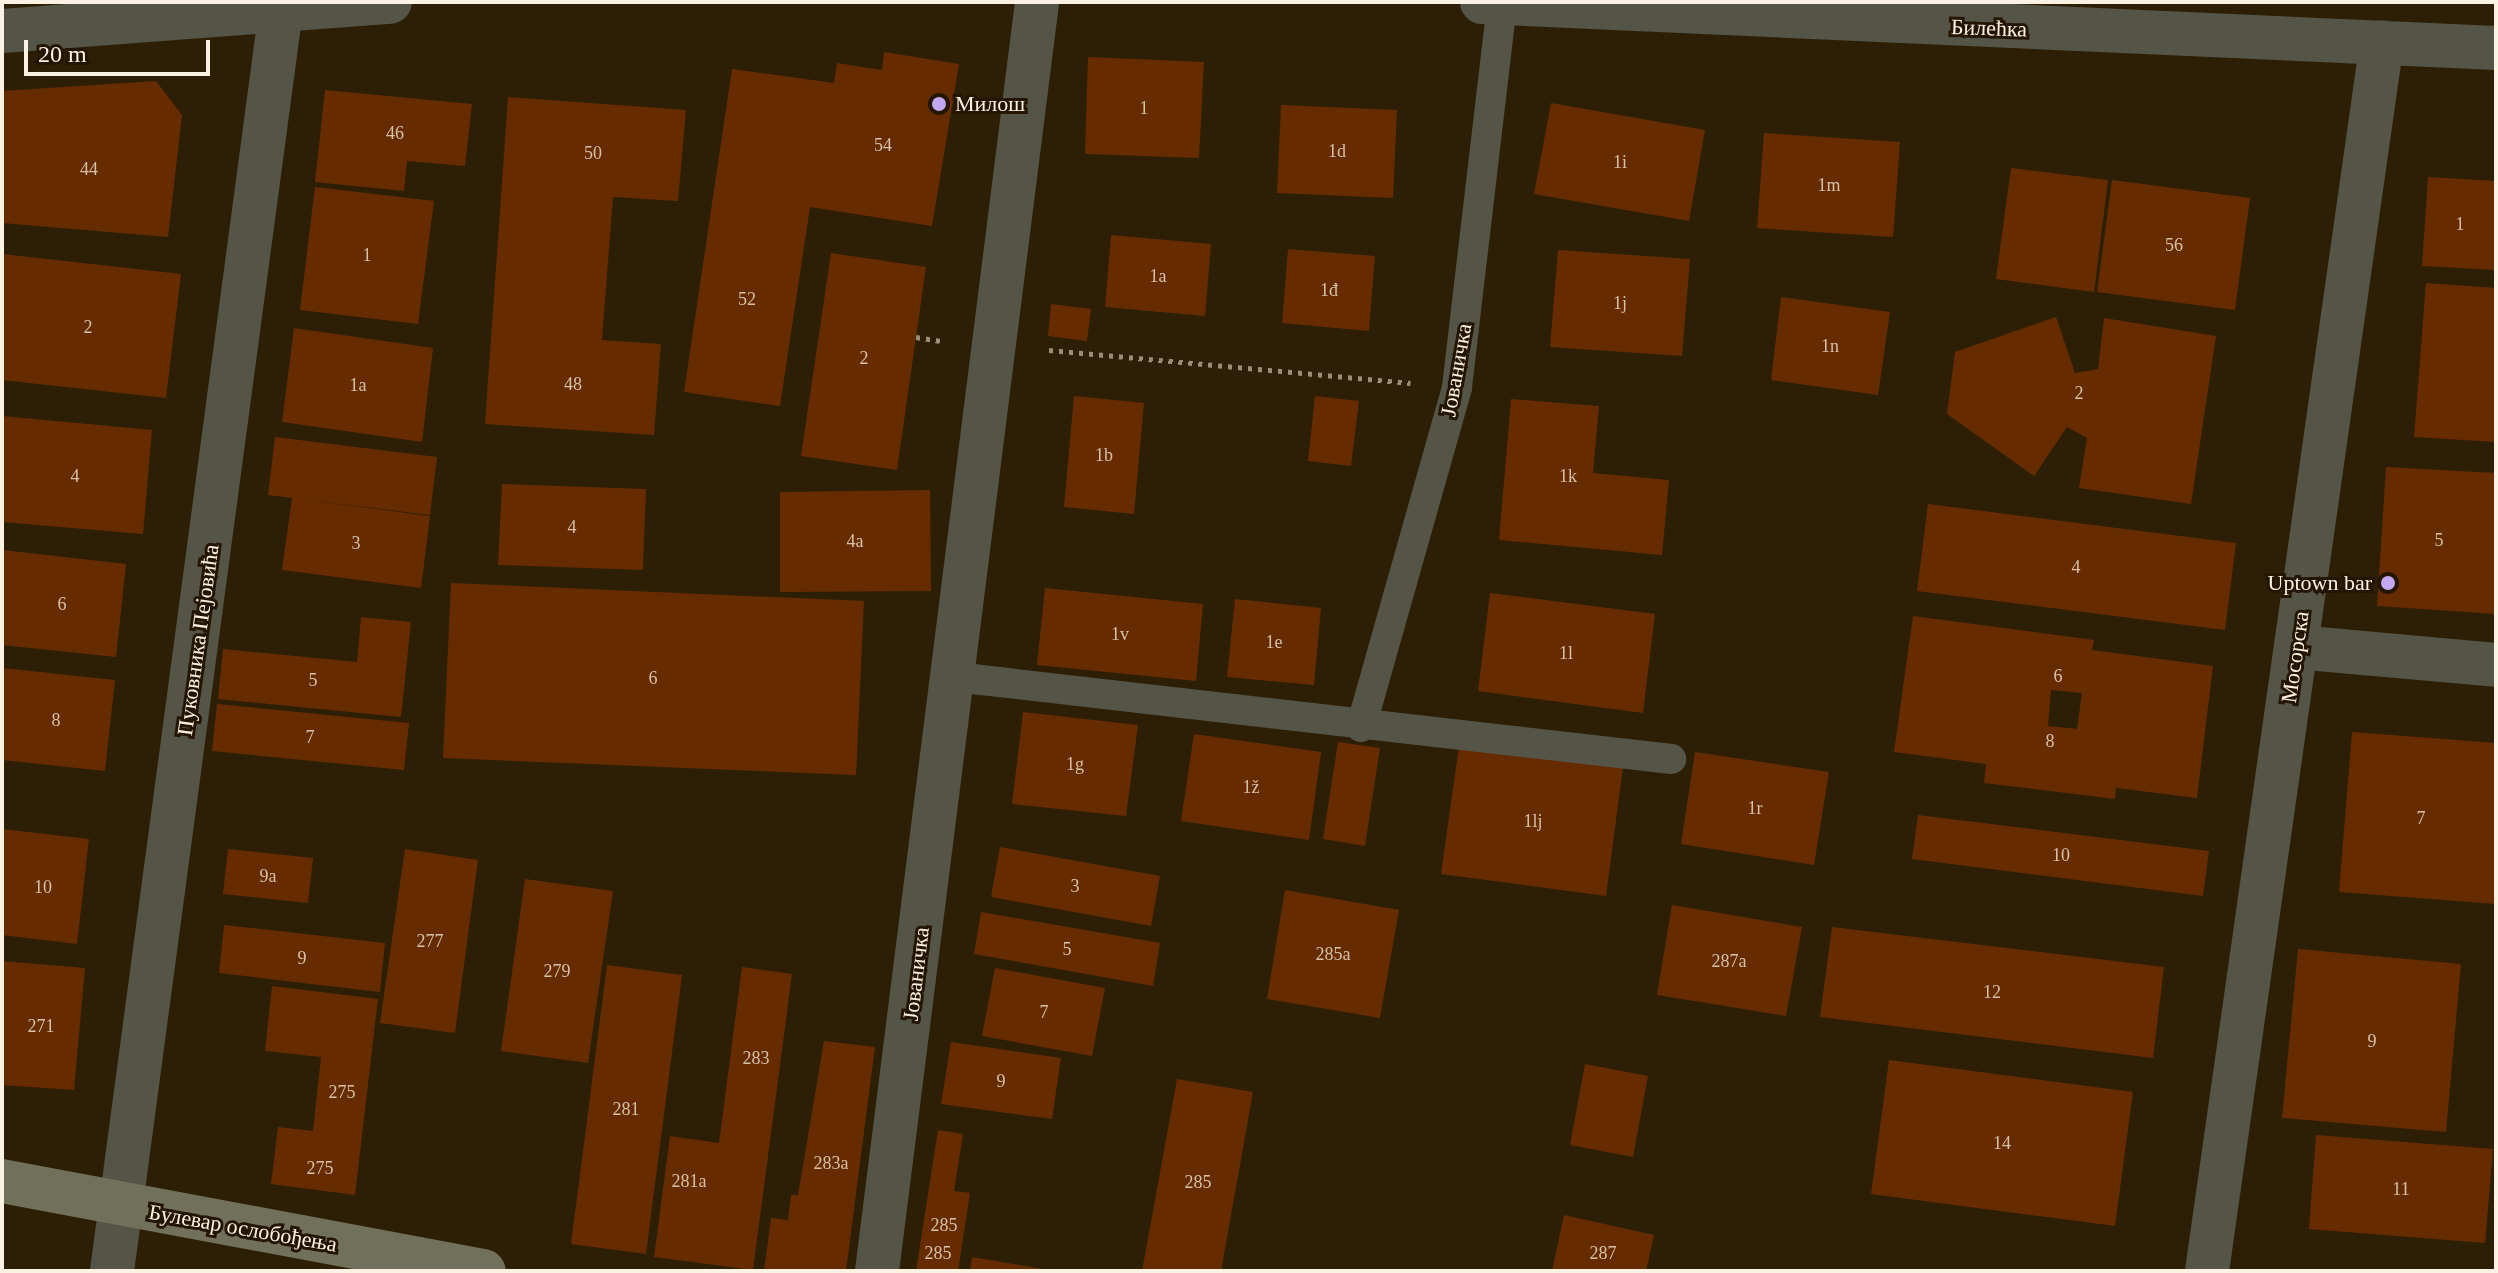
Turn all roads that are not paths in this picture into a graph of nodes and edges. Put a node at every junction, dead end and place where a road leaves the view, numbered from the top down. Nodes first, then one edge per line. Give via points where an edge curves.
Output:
1 (390, 2) edge
2 (1037, 2) edge
3 (1495, 2) edge
4 (281, 9) junction
5 (1894, 13) edge
6 (2, 31) edge
7 (2382, 42) junction
8 (2496, 48) edge
9 (2296, 647) junction
10 (2496, 665) edge
11 (955, 677) junction
12 (1361, 727) junction
13 (1671, 759) dead end
14 (2, 1181) edge
15 (122, 1206) junction
16 (112, 1271) edge
17 (484, 1271) edge
18 (877, 1271) edge
19 (2207, 1271) edge

1 - 4 street
2 - 11 street, Јованичка
3 - 5 street, Билећка
3 - 12 lane, Јованичка via 1457,387
4 - 6 street
4 - 15 street, Пуковника Пејовића
5 - 7 street, Билећка
7 - 8 street, Билећка
7 - 9 street, Мосорска
9 - 10 street
9 - 19 street, Мосорска
11 - 12 lane
11 - 18 street, Јованичка
12 - 13 lane
14 - 15 main road, Булевар ослобођења
15 - 16 street, Пуковника Пејовића
15 - 17 main road, Булевар ослобођења

